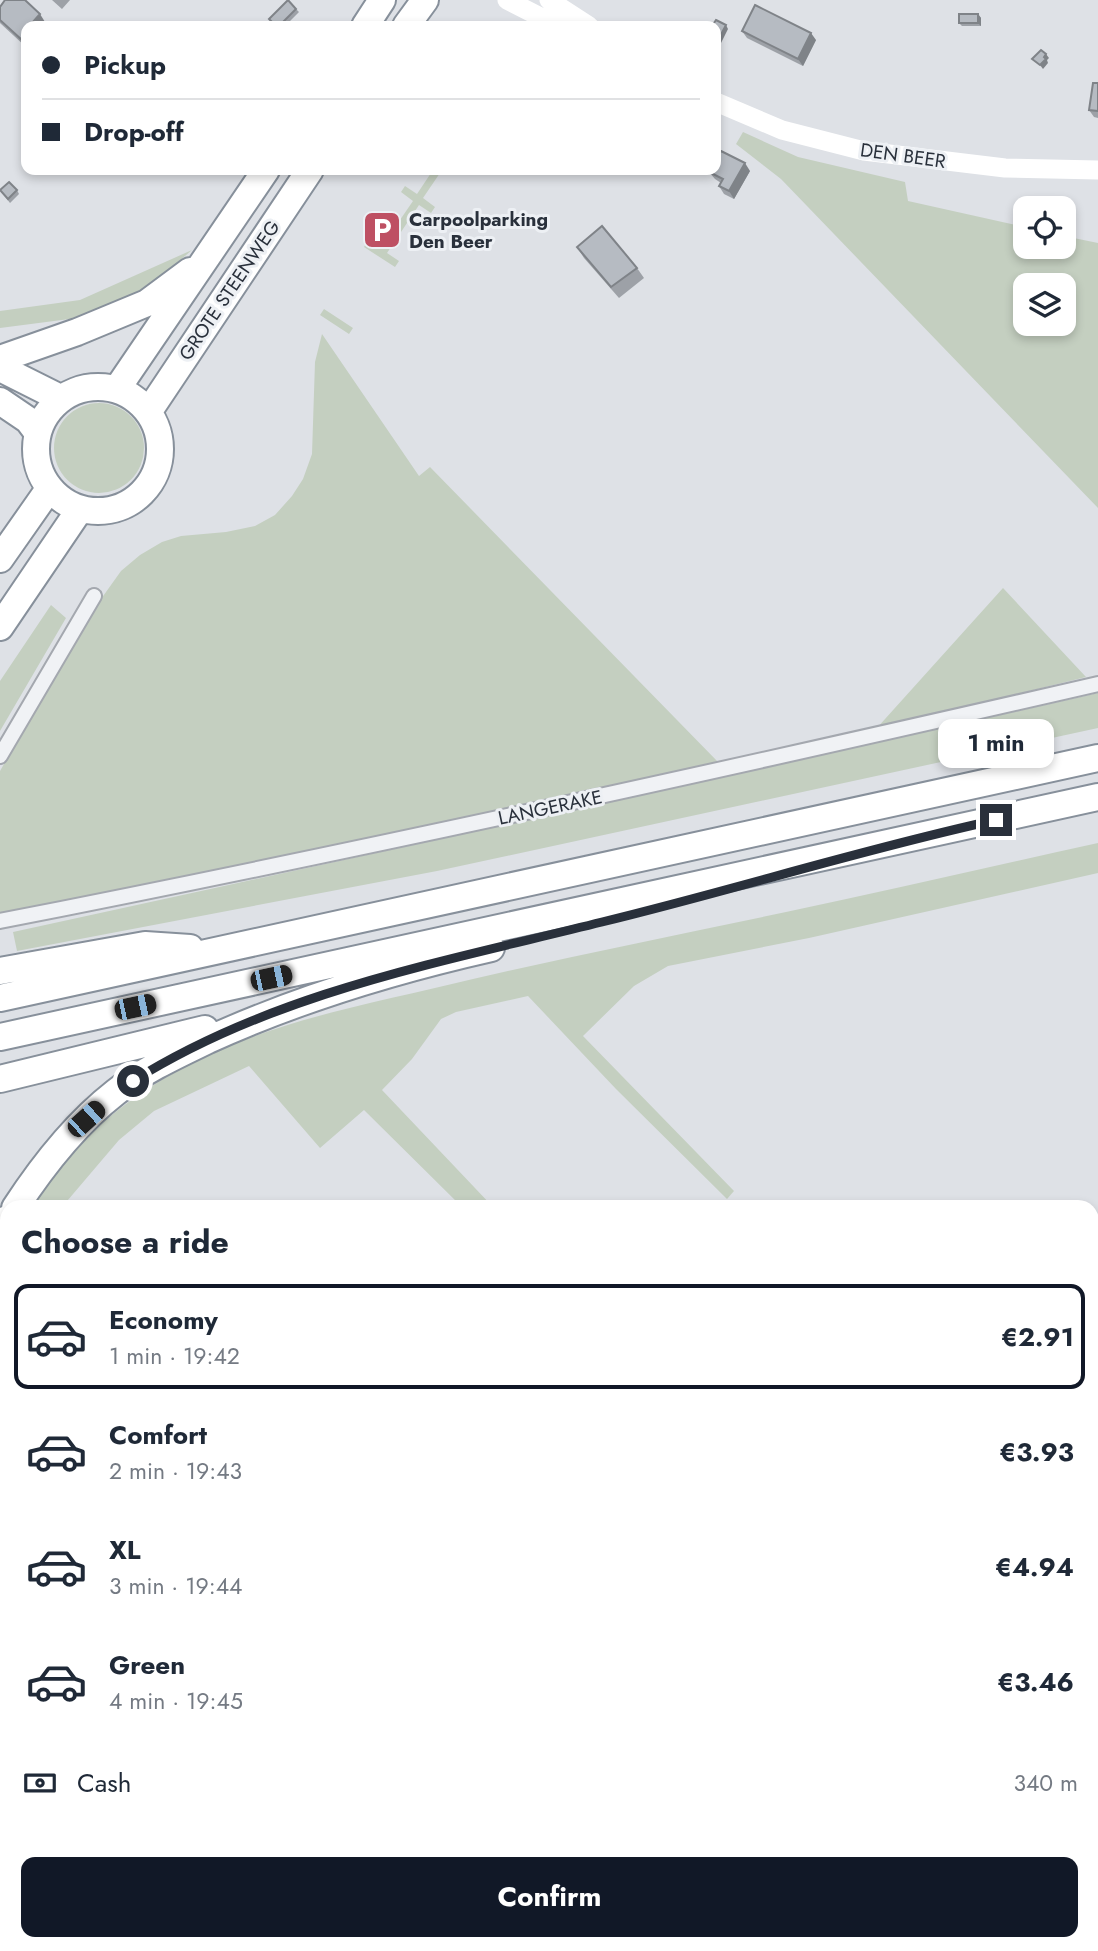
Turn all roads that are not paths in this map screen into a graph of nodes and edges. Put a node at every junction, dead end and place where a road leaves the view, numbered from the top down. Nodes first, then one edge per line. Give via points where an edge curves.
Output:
1 (383, 0) edge
2 (425, 0) edge
3 (507, 0) edge
4 (549, 0) edge
5 (368, 21) edge
6 (410, 21) edge
7 (548, 21) edge
8 (581, 21) edge
9 (721, 104) edge
10 (1098, 170) edge
11 (264, 175) edge
12 (307, 175) edge
13 (208, 257) junction
14 (0, 359) edge
15 (0, 368) edge
16 (117, 388) junction
17 (60, 398) junction
18 (0, 401) edge
19 (149, 411) junction
20 (37, 432) junction
21 (50, 489) junction
22 (80, 509) junction
23 (0, 559) edge
24 (94, 596) dead end
25 (0, 627) edge
26 (1098, 684) edge
27 (0, 756) edge
28 (1098, 758) edge
29 (1098, 797) edge
30 (894, 843) junction
31 (0, 921) edge
32 (223, 949) junction
33 (0, 971) edge
34 (0, 998) edge
35 (262, 1016) junction
36 (0, 1037) edge
37 (0, 1079) edge
38 (21, 1200) edge

1 - 5 highway
2 - 6 highway
3 - 7 street
4 - 8 street
9 - 10 street, DEN BEER via 782,130 864,151 1005,168
11 - 13 highway, GROTE STEENWEG
12 - 19 highway, GROTE STEENWEG
13 - 14 highway via 147,303
13 - 16 highway, GROTE STEENWEG
15 - 17 highway
16 - 17 highway via 88,387
16 - 19 highway
17 - 20 highway
18 - 20 highway
19 - 22 highway via 160,434 161,460 151,484 132,502 106,511
20 - 21 highway via 39,472
21 - 22 highway
21 - 23 highway
22 - 25 highway
24 - 27 street
26 - 31 street, LANGERAKE via 698,776
28 - 32 highway
29 - 30 highway
30 - 35 highway via 477,951
30 - 36 highway
32 - 33 highway via 145,945
32 - 34 highway
35 - 37 highway
35 - 38 highway via 166,1060 117,1091 70,1133

